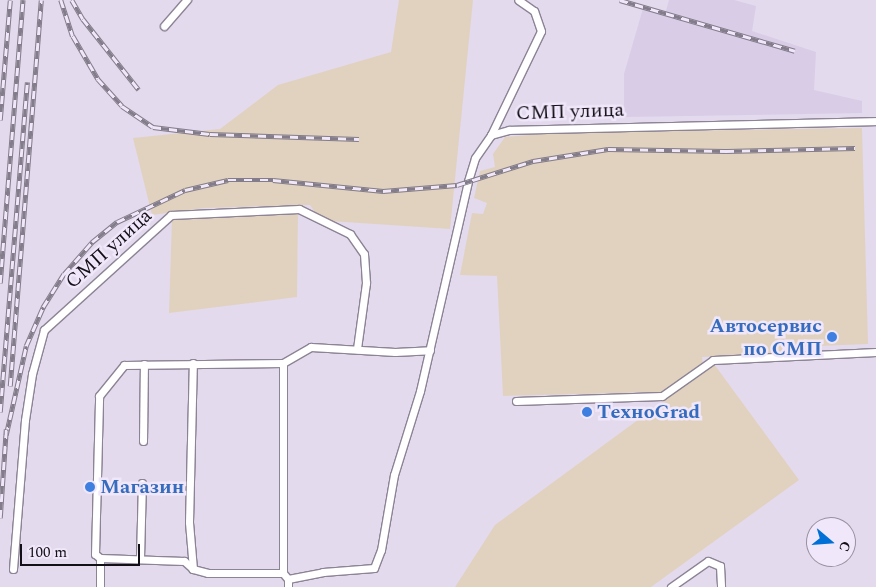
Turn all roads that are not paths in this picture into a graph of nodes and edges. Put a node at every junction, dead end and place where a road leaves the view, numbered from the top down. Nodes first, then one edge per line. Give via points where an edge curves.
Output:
1 (187, 0) edge
2 (518, 0) edge
3 (164, 26) dead end
4 (876, 121) edge
5 (492, 135) junction
6 (357, 350) junction
7 (430, 350) junction
8 (876, 352) edge
9 (193, 363) junction
10 (283, 363) junction
11 (144, 364) junction
12 (516, 401) dead end
13 (143, 441) dead end
14 (142, 483) dead end
15 (100, 558) junction
16 (140, 558) junction
17 (14, 569) dead end
18 (192, 569) junction
19 (283, 573) junction
20 (288, 583) edge
21 (100, 587) edge
22 (670, 587) edge
23 (721, 587) edge

1 - 3 street
2 - 5 street via 534,11 542,31
4 - 5 street, СМП улица via 508,130
5 - 7 street, СМП улица via 475,158 470,173
6 - 7 street
6 - 10 street via 312,347
6 - 17 street, СМП улица via 366,283 364,254 350,234 299,209 171,215 44,330 32,374 25,420
7 - 20 street, СМП улица via 412,424 394,475 381,550 374,568 323,572
8 - 12 street via 713,360 662,396
9 - 10 street
9 - 11 street
9 - 18 street via 189,522
10 - 19 street
11 - 13 street
11 - 15 street via 124,365 98,396 94,524 95,554
14 - 16 street
15 - 16 street
15 - 21 street
16 - 18 street via 184,560
18 - 19 street via 208,573
19 - 20 street, СМП улица
22 - 23 street via 708,561 720,566

